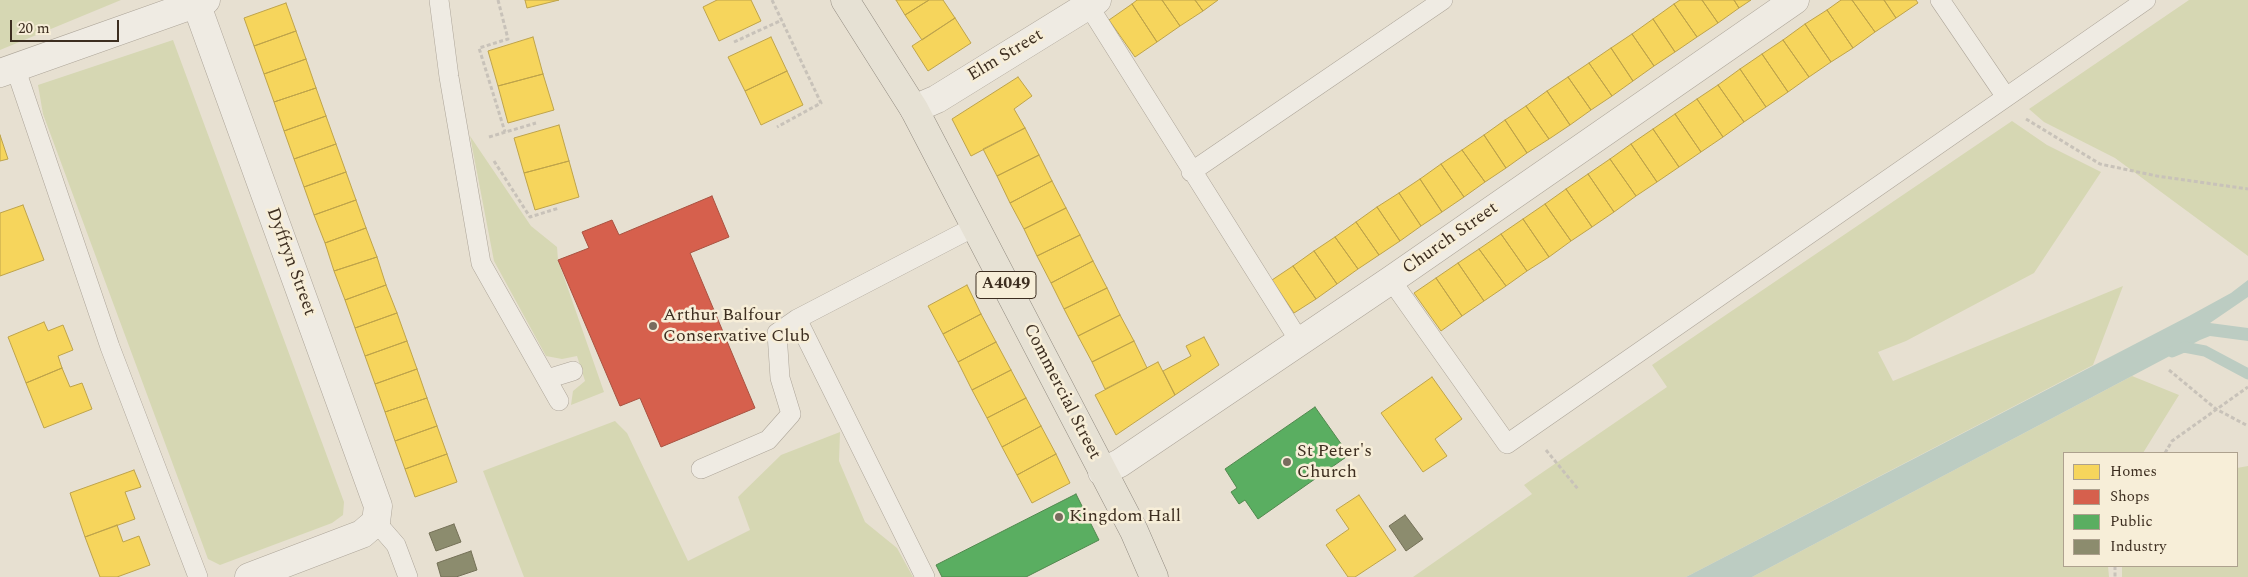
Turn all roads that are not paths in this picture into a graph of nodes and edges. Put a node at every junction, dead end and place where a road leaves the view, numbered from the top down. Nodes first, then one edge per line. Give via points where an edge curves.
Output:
1 (438, 0) edge
2 (845, 0) edge
3 (1443, 0) edge
4 (1795, 0) edge
5 (1940, 0) edge
6 (2146, 0) edge
7 (201, 2) edge
8 (1090, 2) edge
9 (7, 70) edge
10 (2006, 97) junction
11 (914, 109) junction
12 (1191, 172) junction
13 (976, 226) junction
14 (1391, 280) junction
15 (797, 319) junction
16 (1300, 342) junction
17 (573, 372) dead end
18 (547, 379) junction
19 (559, 401) dead end
20 (701, 469) dead end
21 (1102, 472) junction
22 (376, 522) junction
23 (198, 577) edge
24 (249, 577) edge
25 (408, 577) edge
26 (925, 577) edge
27 (1154, 577) edge

1 - 18 lane via 481,263
2 - 11 main road, Commercial Street / A4049
3 - 12 lane
4 - 14 street, Church Street
5 - 10 lane
6 - 10 lane
7 - 9 street
7 - 22 street, Dyffryn Street via 378,506
8 - 11 street, Elm Street via 937,99
8 - 12 lane
9 - 23 lane
10 - 14 lane via 1507,444
11 - 13 main road, Commercial Street / A4049
12 - 16 lane
13 - 15 lane
13 - 21 main road, Commercial Street / A4049
14 - 16 street, Church Street
15 - 20 lane via 777,333 780,378 791,414 768,440
15 - 26 lane
16 - 21 street, Church Street
17 - 18 lane
18 - 19 lane
21 - 27 main road, Commercial Street / A4049
22 - 24 street via 362,534
22 - 25 lane via 396,545

